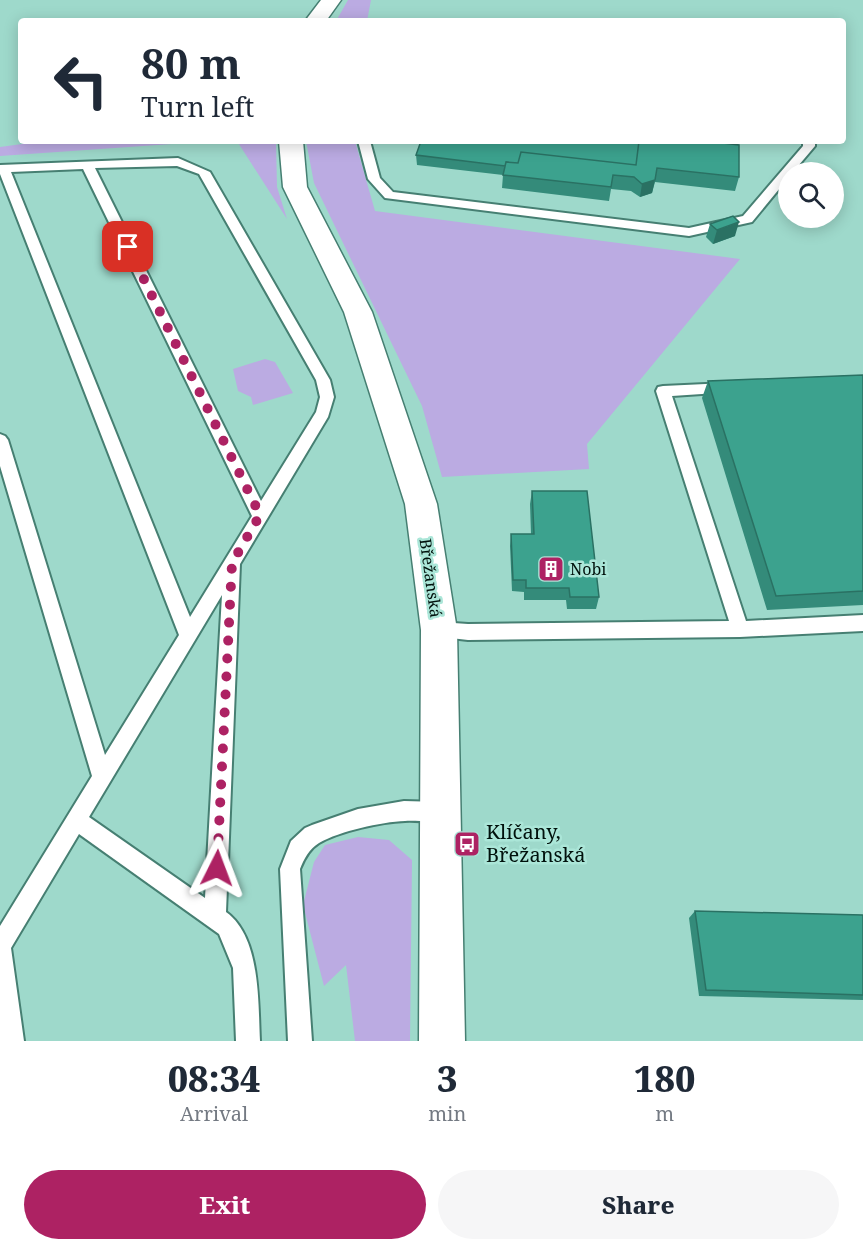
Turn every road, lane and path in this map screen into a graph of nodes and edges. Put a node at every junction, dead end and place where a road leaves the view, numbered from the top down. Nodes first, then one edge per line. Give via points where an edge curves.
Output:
1 (331, 0) edge
2 (317, 18) edge
3 (291, 144) edge
4 (365, 144) edge
5 (809, 144) edge
6 (87, 165) junction
7 (2, 169) edge
8 (746, 388) edge
9 (0, 440) edge
10 (260, 515) junction
11 (232, 563) junction
12 (863, 623) edge
13 (740, 629) junction
14 (439, 630) junction
15 (188, 636) junction
16 (102, 776) junction
17 (440, 812) junction
18 (76, 820) junction
19 (215, 915) junction
20 (0, 947) edge
21 (12, 1041) edge
22 (248, 1041) edge
23 (300, 1041) edge
24 (442, 1041) edge

1 - 2 street
3 - 14 street, Břežanská via 295,187 358,312 421,504
4 - 5 lane via 374,179 389,195 689,232 747,219
6 - 7 lane
6 - 10 lane
6 - 10 lane via 178,162 204,172 323,380 327,397 323,413
7 - 15 lane
8 - 13 lane via 663,391
9 - 16 lane
10 - 11 lane
11 - 15 lane
11 - 19 lane
12 - 13 lane
13 - 14 lane
14 - 17 street, Břežanská
15 - 16 lane
16 - 18 lane
17 - 23 lane via 404,811 358,819 312,835 298,848 290,869
17 - 24 street, Břežanská
18 - 19 lane
18 - 20 lane
19 - 22 lane via 227,926 245,965
20 - 21 lane

